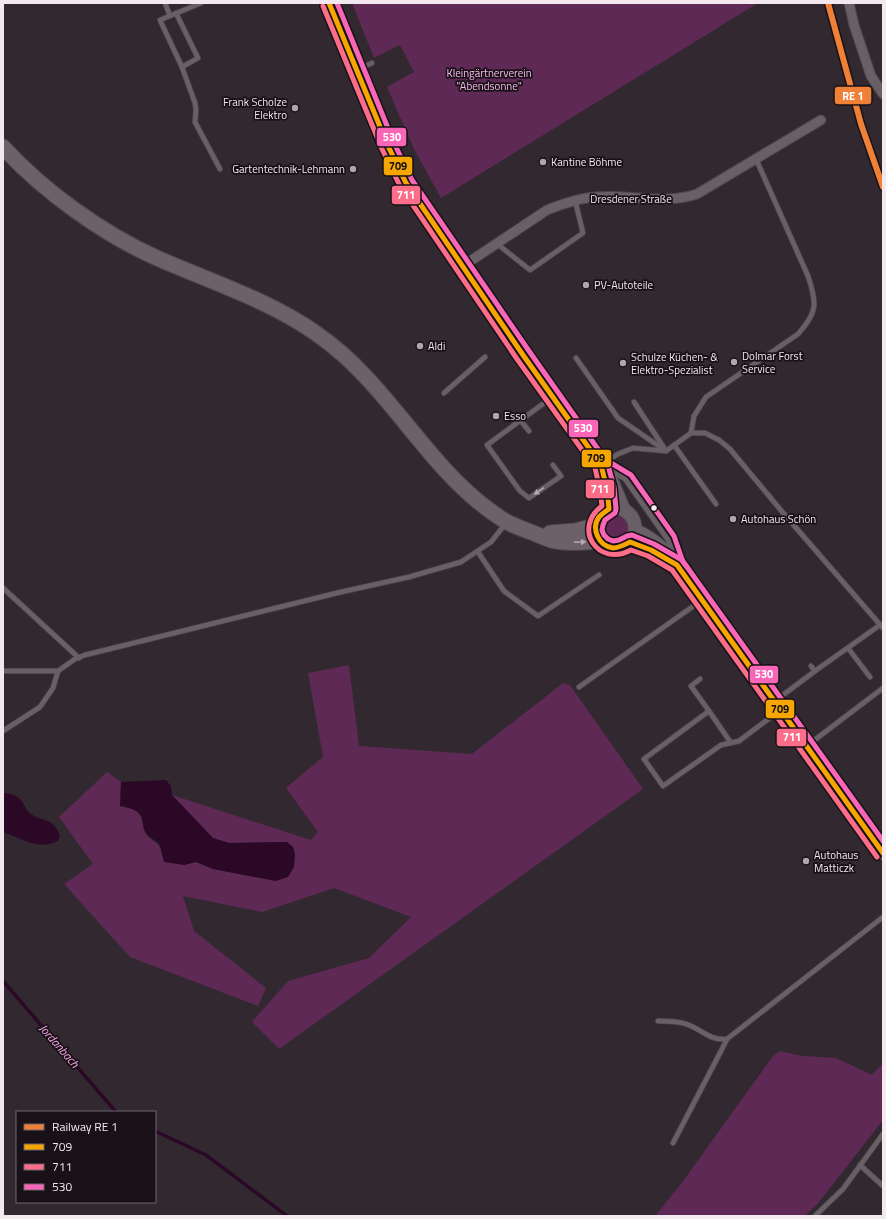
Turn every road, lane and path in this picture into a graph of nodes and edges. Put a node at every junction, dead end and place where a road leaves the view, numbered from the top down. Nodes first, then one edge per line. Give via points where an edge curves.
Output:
1 (165, 3) edge
2 (202, 3) edge
3 (329, 3) edge
4 (849, 3) edge
5 (176, 14) junction
6 (170, 16) junction
7 (372, 63) dead end
8 (182, 67) junction
9 (356, 70) junction
10 (883, 94) edge
11 (821, 120) dead end
12 (3, 147) edge
13 (756, 159) junction
14 (220, 169) dead end
15 (575, 200) junction
16 (496, 243) junction
17 (463, 266) junction
18 (485, 357) dead end
19 (576, 358) dead end
20 (444, 394) dead end
21 (552, 397) junction
22 (634, 402) dead end
23 (520, 420) junction
24 (529, 431) dead end
25 (691, 433) junction
26 (674, 445) junction
27 (666, 451) junction
28 (553, 465) dead end
29 (601, 465) junction
30 (716, 504) dead end
31 (609, 509) junction
32 (624, 510) junction
33 (507, 522) junction
34 (595, 526) junction
35 (534, 533) junction
36 (632, 536) junction
37 (600, 541) junction
38 (478, 552) junction
39 (677, 565) junction
40 (599, 575) dead end
41 (3, 588) edge
42 (702, 600) junction
43 (882, 627) edge
44 (848, 648) junction
45 (79, 658) junction
46 (811, 666) dead end
47 (3, 671) edge
48 (58, 671) junction
49 (815, 671) junction
50 (870, 677) dead end
51 (700, 679) dead end
52 (579, 687) dead end
53 (883, 688) edge
54 (784, 695) dead end
55 (781, 710) junction
56 (709, 711) junction
57 (3, 731) edge
58 (731, 743) junction
59 (807, 746) junction
60 (883, 852) edge
61 (883, 917) edge
62 (658, 1021) dead end
63 (727, 1039) junction
64 (883, 1134) edge
65 (673, 1143) dead end
66 (860, 1165) junction
67 (883, 1186) edge
68 (815, 1216) edge

1 - 6 lane
2 - 5 lane
3 - 9 main road
4 - 10 street via 871,76
5 - 6 lane
5 - 8 lane via 198,58
6 - 8 lane via 160,20
7 - 9 lane
8 - 14 lane via 195,103 195,122
9 - 17 main road via 406,183
11 - 13 street, Dresdener Straße
12 - 33 main road via 49,190 100,228 130,246 258,301 292,318 316,334 364,375 439,465 474,499
13 - 15 street, Dresdener Straße via 697,194 684,198 595,197
13 - 25 lane via 808,276 814,294 814,310 798,334 706,397 694,416
15 - 16 street, Dresdener Straße via 547,210
15 - 16 lane via 583,233 530,270
16 - 17 street, Dresdener Straße
17 - 21 main road
18 - 20 lane
19 - 27 lane via 618,418
21 - 23 lane
21 - 29 main road
22 - 27 lane
23 - 24 lane
28 -> 23 lane via 561,476 529,498 520,491 487,444
25 - 26 lane
25 - 43 lane via 705,433 730,449
26 - 27 lane
26 - 30 lane
27 - 29 lane via 634,448
29 - 31 main road
29 - 32 main road via 615,485
29 - 39 lane via 625,479 668,540
31 - 32 main road
31 - 34 main road via 600,515
32 - 36 main road via 632,518
33 - 35 main road
33 - 38 lane via 491,542
34 - 35 main road via 575,531
34 - 37 main road via 595,534
35 -> 37 main road via 555,541
36 - 37 main road via 622,547 613,548
36 - 39 main road
38 - 40 lane via 504,591 538,616
38 - 45 lane via 461,562 409,577
39 - 42 main road
41 - 45 lane
42 - 52 lane
42 - 55 main road
43 - 44 lane
44 - 49 lane
44 - 50 lane
45 - 48 lane
46 - 49 lane
47 - 48 lane
48 - 57 lane via 53,688 40,707
49 - 54 lane
51 - 56 lane via 692,686
53 - 59 lane
55 - 58 lane via 739,741
55 - 59 main road
56 - 58 lane
56 - 58 lane via 644,759 663,786 721,745
59 - 60 main road
61 - 63 lane
62 - 63 lane via 685,1024 710,1037
63 - 65 lane
64 - 66 lane
66 - 67 lane
66 - 68 lane via 843,1189

